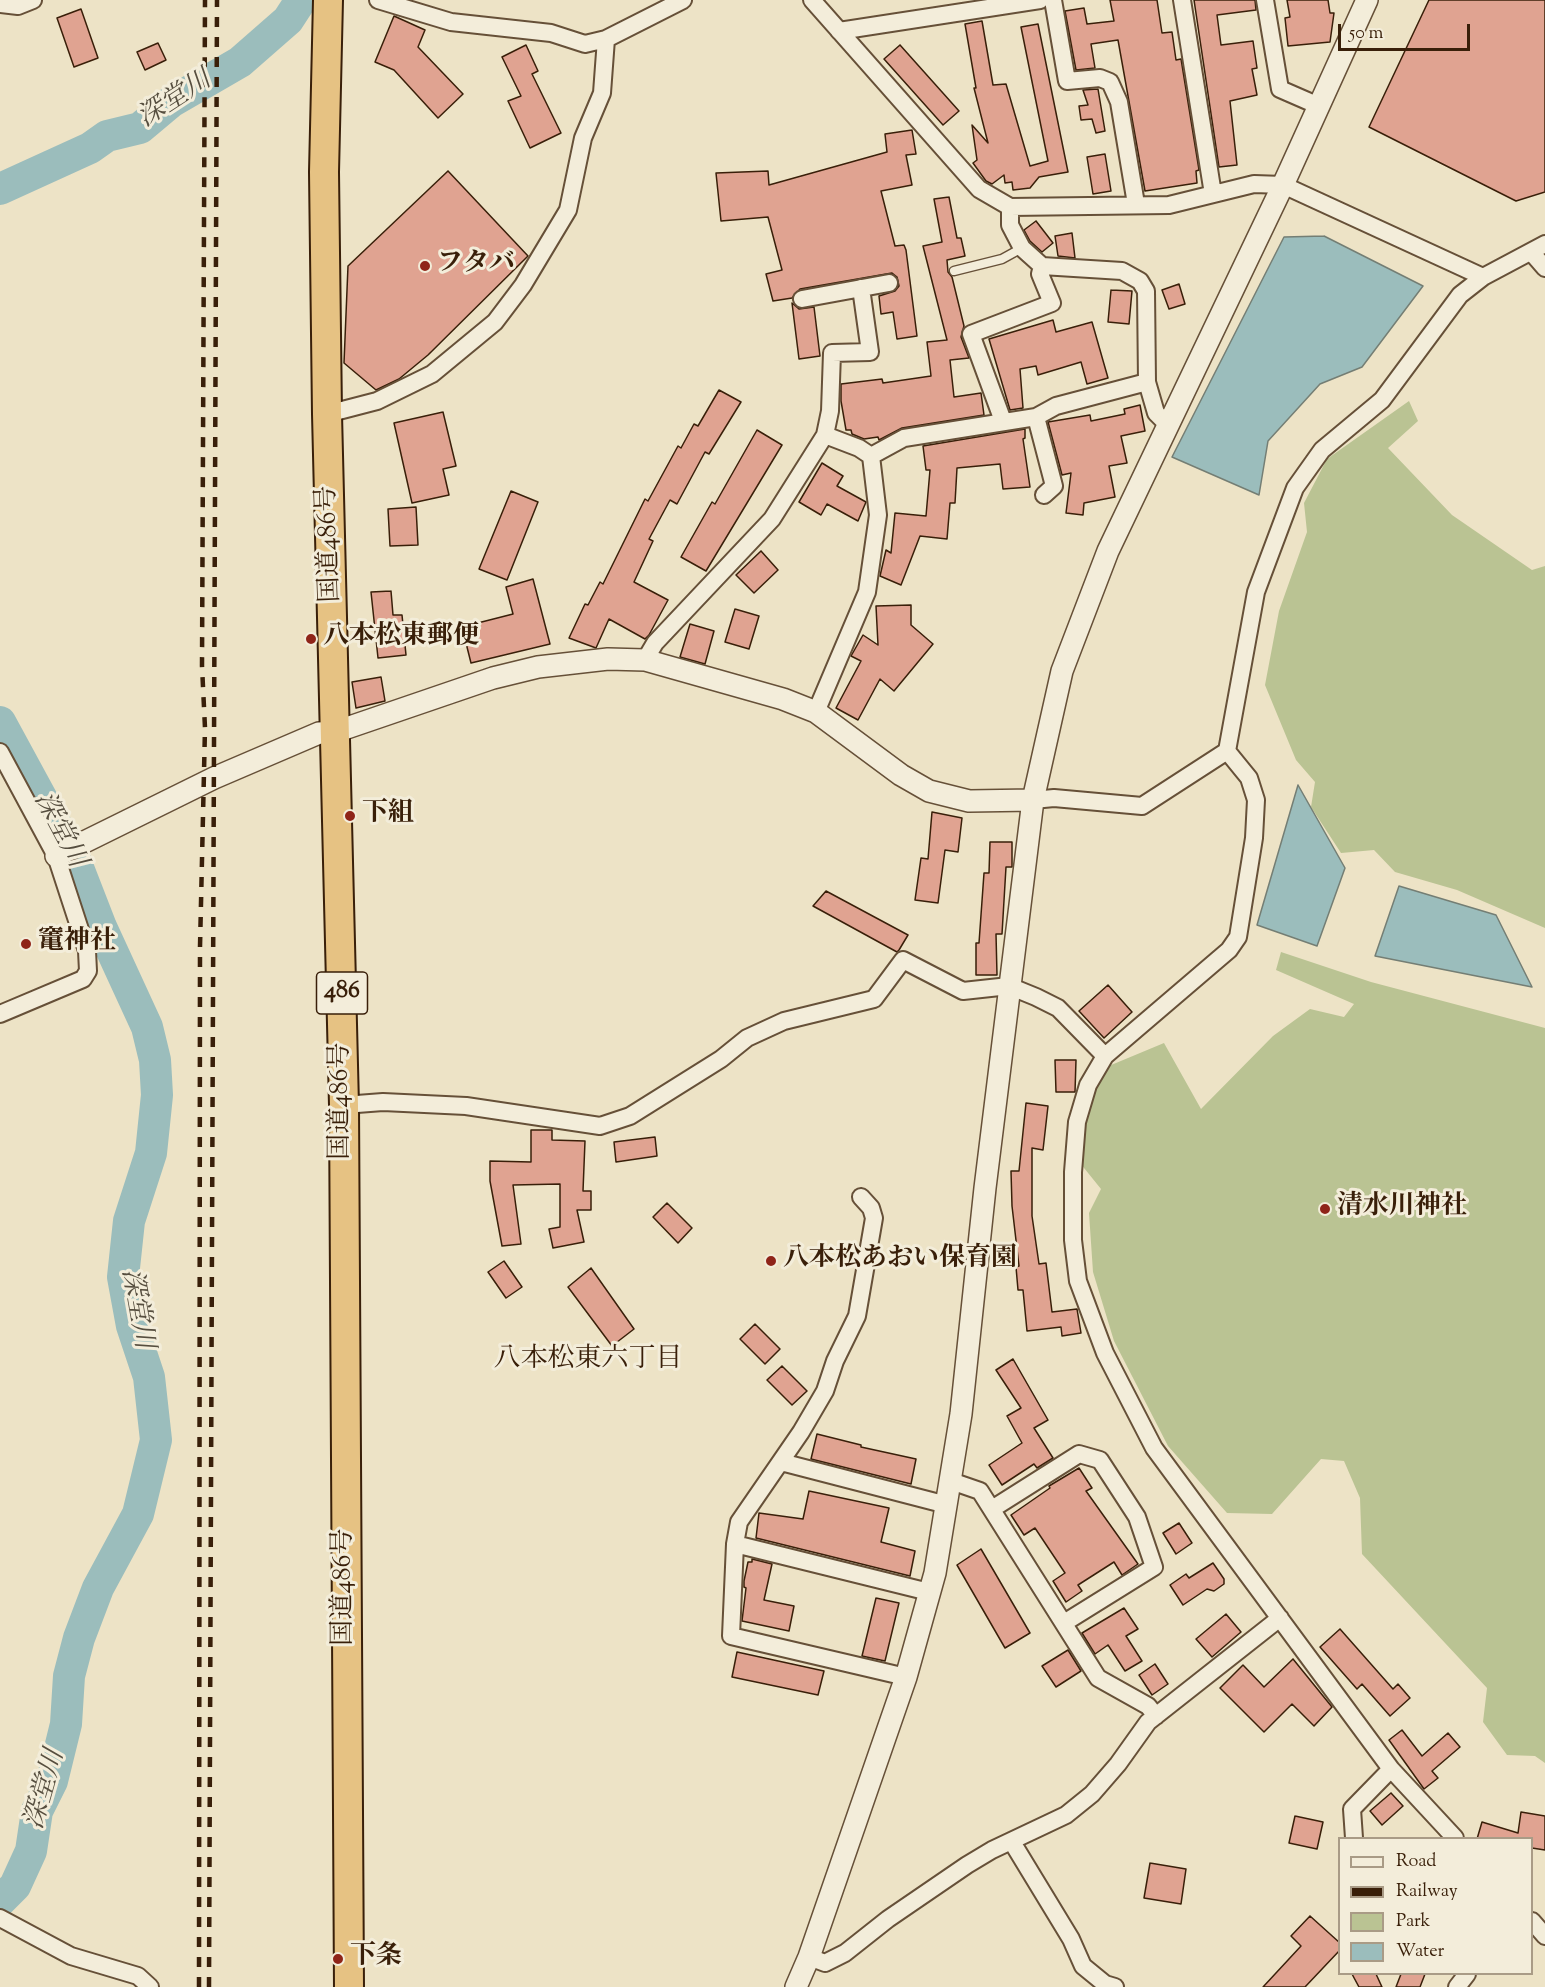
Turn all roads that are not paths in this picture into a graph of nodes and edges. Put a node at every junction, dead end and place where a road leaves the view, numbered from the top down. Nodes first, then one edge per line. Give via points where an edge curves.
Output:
1 (33, 0) edge
2 (328, 0) edge
3 (378, 0) edge
4 (683, 0) edge
5 (812, 0) edge
6 (1040, 0) edge
7 (1053, 0) edge
8 (1182, 0) edge
9 (1265, 0) edge
10 (1367, 0) edge
11 (0, 4) edge
12 (963, 6) edge
13 (839, 31) junction
14 (606, 39) junction
15 (1319, 106) junction
16 (1283, 185) junction
17 (1212, 194) junction
18 (1136, 204) junction
19 (1011, 207) junction
20 (1022, 248) junction
21 (1539, 249) edge
22 (1042, 266) junction
23 (1545, 268) edge
24 (954, 271) dead end
25 (1483, 277) junction
26 (889, 283) dead end
27 (861, 288) junction
28 (802, 299) dead end
29 (1147, 382) junction
30 (327, 414) junction
31 (1036, 417) junction
32 (1003, 422) junction
33 (1168, 425) junction
34 (825, 435) junction
35 (871, 456) junction
36 (1044, 495) dead end
37 (645, 660) junction
38 (816, 712) junction
39 (335, 732) junction
40 (1227, 751) junction
41 (0, 752) edge
42 (1033, 800) junction
43 (64, 853) junction
44 (1009, 986) junction
45 (0, 1014) edge
46 (1105, 1056) junction
47 (344, 1105) junction
48 (861, 1197) dead end
49 (781, 1462) junction
50 (951, 1481) junction
51 (947, 1505) junction
52 (992, 1509) junction
53 (735, 1544) junction
54 (929, 1592) junction
55 (1280, 1618) junction
56 (1064, 1623) junction
57 (906, 1677) junction
58 (1156, 1716) junction
59 (1391, 1769) junction
60 (1354, 1837) edge
61 (1453, 1837) edge
62 (1012, 1842) junction
63 (0, 1918) edge
64 (1533, 1922) edge
65 (1545, 1936) edge
66 (809, 1957) junction
67 (1466, 1975) edge
68 (150, 1987) edge
69 (349, 1987) edge
70 (796, 1987) edge
71 (1115, 1987) edge
72 (1456, 1987) edge

1 - 11 street via 18,6
2 - 30 highway, 国道486号 / 486 via 324,172
3 - 14 street via 451,22 551,33 585,44
4 - 14 street
5 - 13 street
6 - 12 street
7 - 18 street via 1067,81 1100,78 1110,82 1119,102
8 - 17 street
9 - 15 street via 1280,89
10 - 15 street
12 - 13 street
13 - 19 street via 979,189
14 - 30 street via 602,93 583,138 568,210 523,285 495,322 432,375 377,401
15 - 16 street
16 - 17 street via 1254,184
16 - 25 street
16 - 33 street
17 - 18 street via 1169,205
18 - 19 street
19 - 20 street via 1010,225
20 - 22 street
20 - 24 lane via 1002,259
21 - 23 street
21 - 25 street
22 - 29 street via 1122,271 1140,281 1146,291
22 - 32 street via 1040,274 1052,303 971,334
25 - 40 street via 1460,295 1382,400 1322,450 1295,488 1256,592
26 - 27 street
27 - 28 street
27 - 34 street via 870,352 832,353
29 - 31 street via 1056,406
29 - 33 street via 1156,413
30 - 39 highway, 国道486号 / 486
31 - 32 street
31 - 36 street via 1054,486
32 - 35 street via 904,438
33 - 42 street via 1107,551 1062,670
34 - 35 street
34 - 37 street via 772,519 655,643
35 - 38 street via 878,515 867,592
37 - 38 street
37 - 39 street via 608,659 538,668 472,684
38 - 42 street via 929,791 969,801
39 - 43 street via 319,733 214,778
39 - 47 highway, 国道486号 / 486
40 - 42 street via 1142,806 1054,798
40 - 46 street via 1248,778 1256,800 1238,938 1229,950
41 - 43 street
42 - 44 street
43 - 45 street via 87,951 88,971 83,979
44 - 46 street via 1058,1008
44 - 47 street via 963,992 903,960 874,999 784,1021 747,1038 721,1059 630,1116 600,1126 466,1106 383,1102
44 - 50 street
46 - 55 street via 1088,1085 1077,1122 1073,1172 1073,1240 1086,1308 1154,1448
47 - 69 highway, 国道486号 / 486
48 - 49 street via 874,1218 857,1316 825,1390
49 - 51 street
49 - 53 street via 739,1522
50 - 51 street
50 - 52 street via 980,1491
51 - 54 street
52 - 56 street
52 - 56 street via 1079,1454 1100,1460 1137,1517 1154,1567
53 - 54 street
53 - 57 street via 731,1636
54 - 57 street
55 - 58 street
55 - 59 street
56 - 58 street via 1098,1678 1148,1706
57 - 66 street
58 - 62 street via 1092,1794 1066,1815
59 - 60 street via 1352,1809
59 - 61 street
62 - 66 street via 967,1865 845,1953 825,1963
62 - 71 street via 1071,1939 1083,1966
63 - 68 street via 71,1956 138,1977
64 - 65 street
66 - 70 street
67 - 72 street

